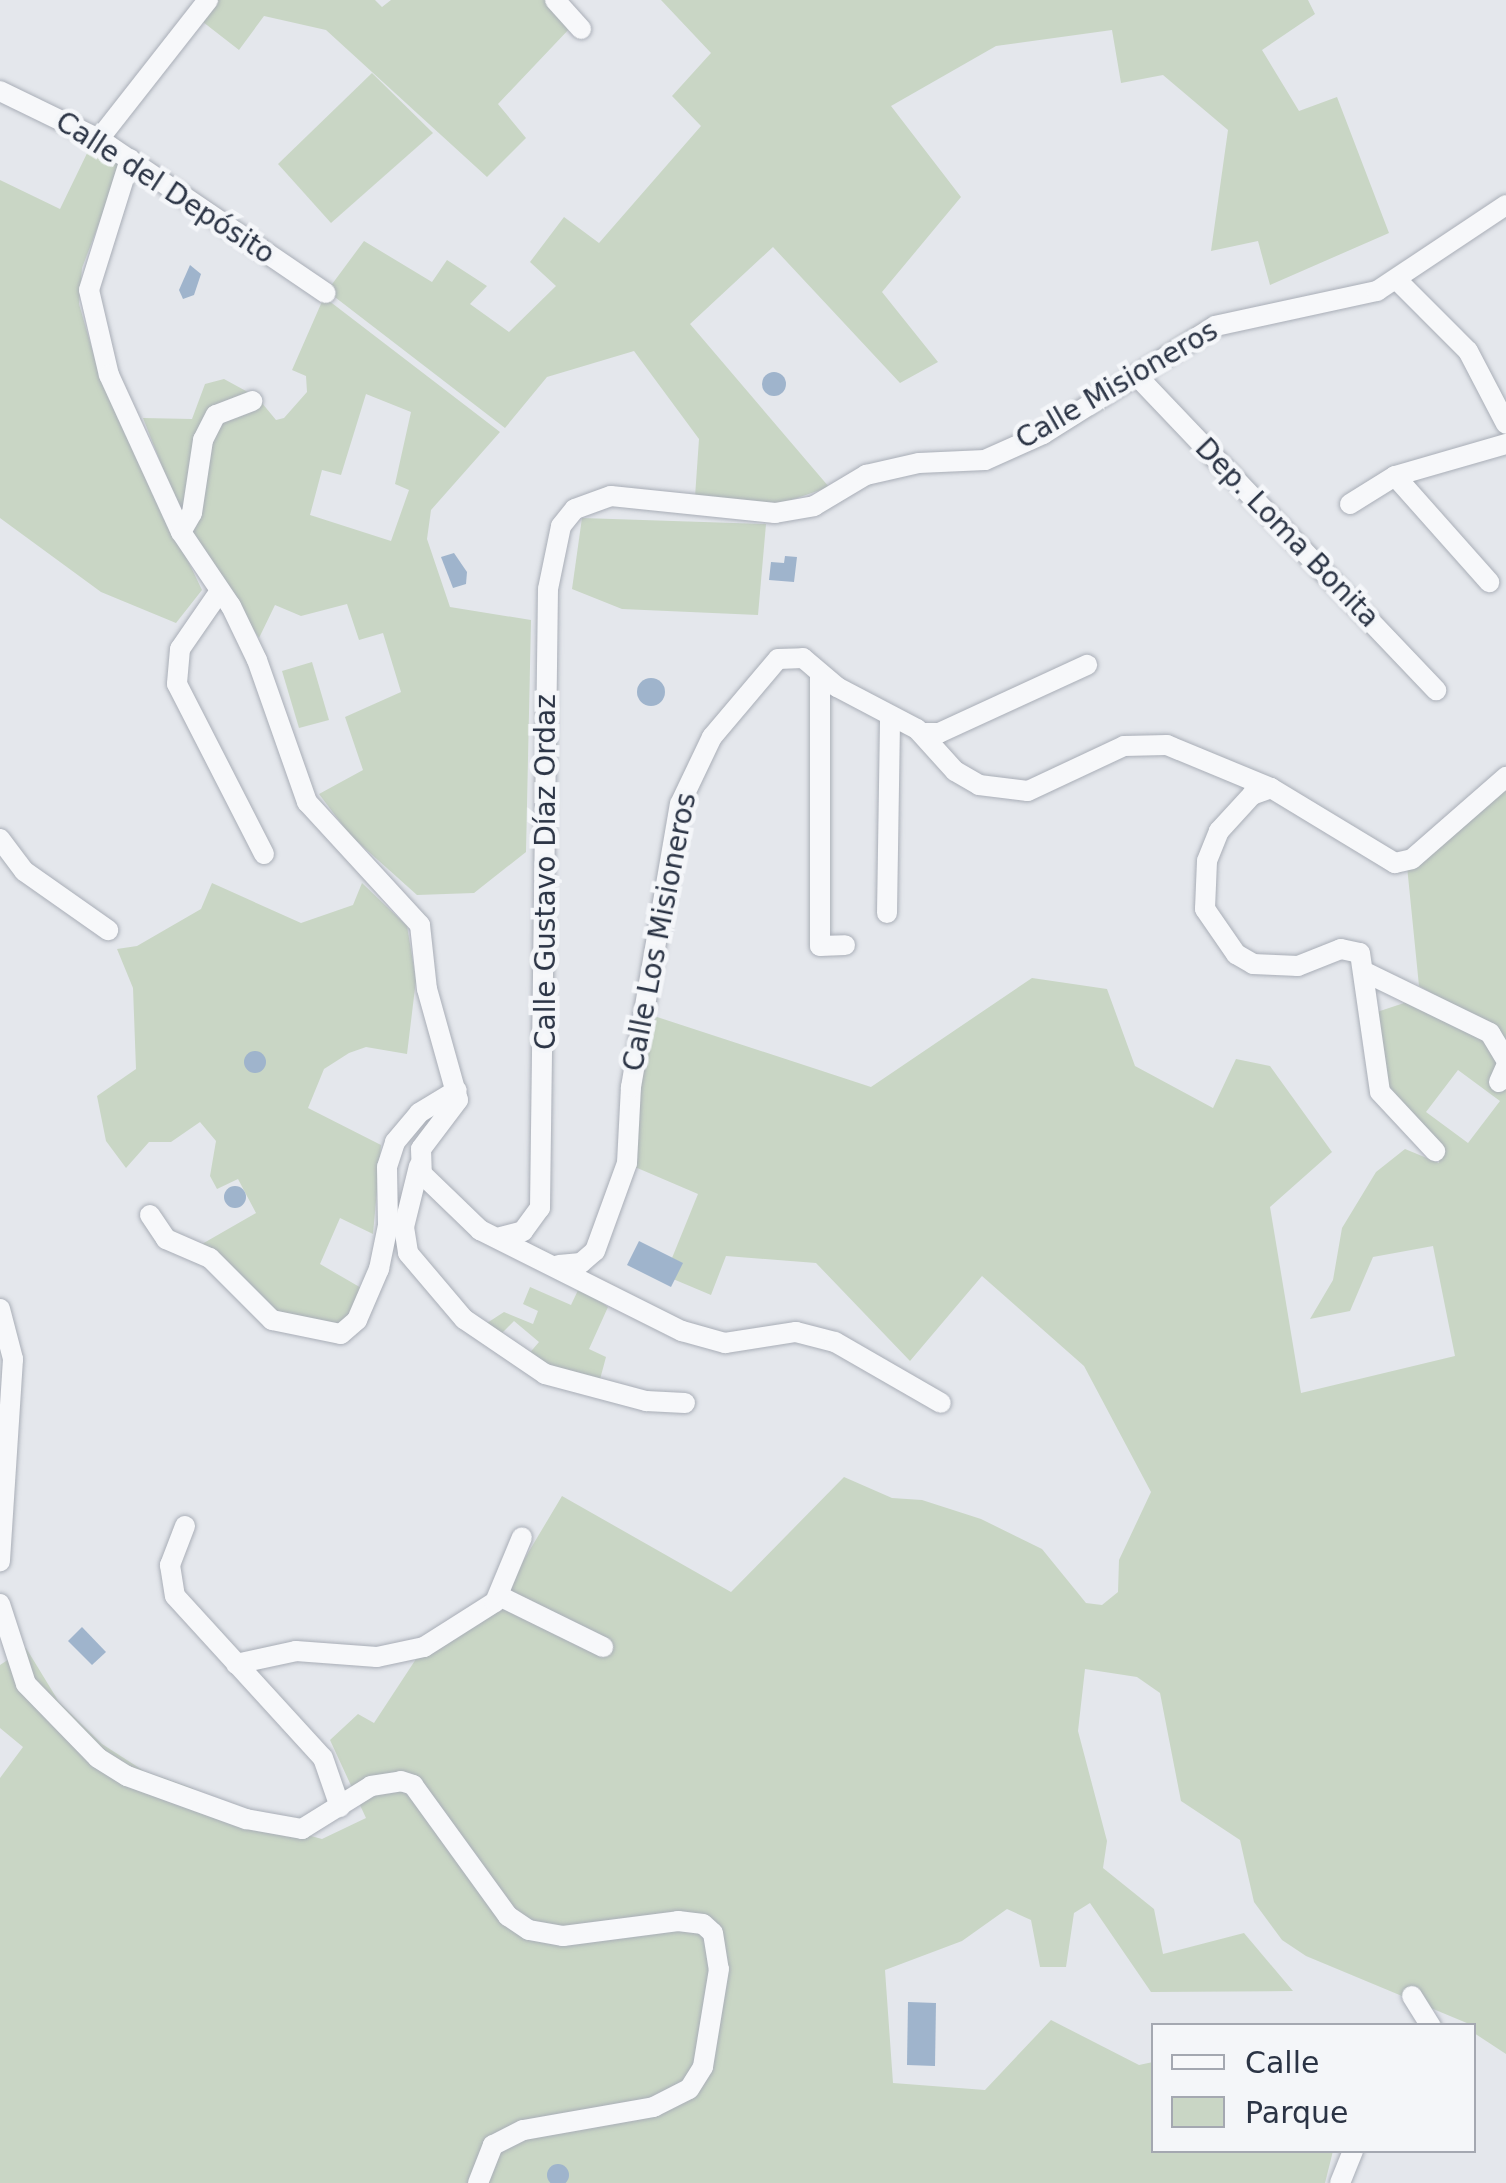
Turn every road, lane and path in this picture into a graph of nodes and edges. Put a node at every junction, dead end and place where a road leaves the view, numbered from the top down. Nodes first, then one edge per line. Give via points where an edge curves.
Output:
1 (208, 0) edge
2 (555, 0) edge
3 (581, 29) dead end
4 (0, 91) edge
5 (99, 139) junction
6 (130, 159) junction
7 (1506, 205) edge
8 (1397, 280) junction
9 (326, 293) dead end
10 (1137, 376) junction
11 (252, 401) dead end
12 (1506, 424) edge
13 (1506, 444) edge
14 (1396, 476) junction
15 (592, 500) joint
16 (1350, 504) dead end
17 (181, 532) junction
18 (1489, 582) dead end
19 (220, 591) junction
20 (1088, 664) dead end
21 (820, 675) junction
22 (1436, 690) dead end
23 (890, 717) junction
24 (923, 733) junction
25 (1506, 777) edge
26 (1271, 788) junction
27 (0, 840) edge
28 (264, 854) dead end
29 (887, 913) dead end
30 (108, 930) dead end
31 (845, 945) dead end
32 (1366, 973) junction
33 (1504, 1069) edge
34 (458, 1090) junction
35 (1434, 1151) dead end
36 (419, 1166) junction
37 (150, 1215) dead end
38 (501, 1238) junction
39 (555, 1264) junction
40 (0, 1308) edge
41 (941, 1402) dead end
42 (685, 1403) dead end
43 (185, 1526) dead end
44 (522, 1537) dead end
45 (0, 1562) edge
46 (499, 1596) junction
47 (3, 1609) edge
48 (602, 1647) dead end
49 (236, 1664) junction
50 (340, 1807) junction
51 (1412, 1996) dead end
52 (1429, 2023) edge
53 (1352, 2153) edge
54 (478, 2183) edge
55 (1340, 2183) edge

1 - 5 street
2 - 3 street
4 - 5 street, Calle del Depósito
5 - 6 street, Calle del Depósito
6 - 9 street, Calle del Depósito
6 - 17 street via 89,290 109,375
7 - 8 street, Calle Misioneros
8 - 10 street, Calle Misioneros via 1340,302 1241,315 1187,339
8 - 12 street via 1468,350
10 - 15 street, Calle Misioneros via 985,460 919,463 866,475 814,506 775,513
10 - 22 street, Dep. Loma Bonita
11 - 17 street via 216,415 203,440 192,513
13 - 14 street
14 - 16 street
14 - 18 street
15 - 38 street, Calle Gustavo Díaz Ordaz via 561,526 548,589 540,1208 524,1231
17 - 19 street
19 - 28 street via 180,649 177,684
19 - 34 street via 257,660 307,802 417,917 427,989
20 - 24 street via 940,733
21 - 23 street, Calle Los Misioneros
21 - 31 street via 820,946
21 - 39 street, Calle Los Misioneros via 796,656 770,664 696,762 669,859 631,1087 627,1163 595,1251 581,1262
23 - 24 street, Calle Los Misioneros
23 - 29 street
24 - 26 street, Calle Los Misioneros via 955,771 1005,792 1050,786 1110,750 1152,743 1207,758
25 - 26 street, Calle Los Misioneros via 1412,859 1395,863
26 - 32 street via 1252,794 1219,831 1207,861 1205,909 1236,954 1254,964 1298,966 1351,948 1364,958
27 - 30 street via 24,871
32 - 33 street via 1490,1034
32 - 35 street via 1380,1092
34 - 36 street via 456,1109 425,1141
34 - 37 street via 419,1113 395,1142 379,1269 357,1320 341,1334 325,1336 259,1311 210,1258 166,1238
36 - 38 street via 460,1217
36 - 42 street via 404,1228 408,1253 464,1319 546,1374 646,1400
38 - 39 street
39 - 41 street via 707,1341 796,1332
40 - 45 street via 13,1358
43 - 49 street via 169,1580
44 - 46 street
46 - 48 street
46 - 49 street via 424,1647 376,1657 296,1651
47 - 50 street via 26,1684 98,1758 127,1776 280,1827 302,1829
49 - 50 street via 323,1758
50 - 54 street via 389,1780 413,1786 508,1916 529,1930 563,1936 694,1921 717,1945 703,2067 689,2089 654,2107 524,2130 493,2145
51 - 52 street
53 - 55 street

